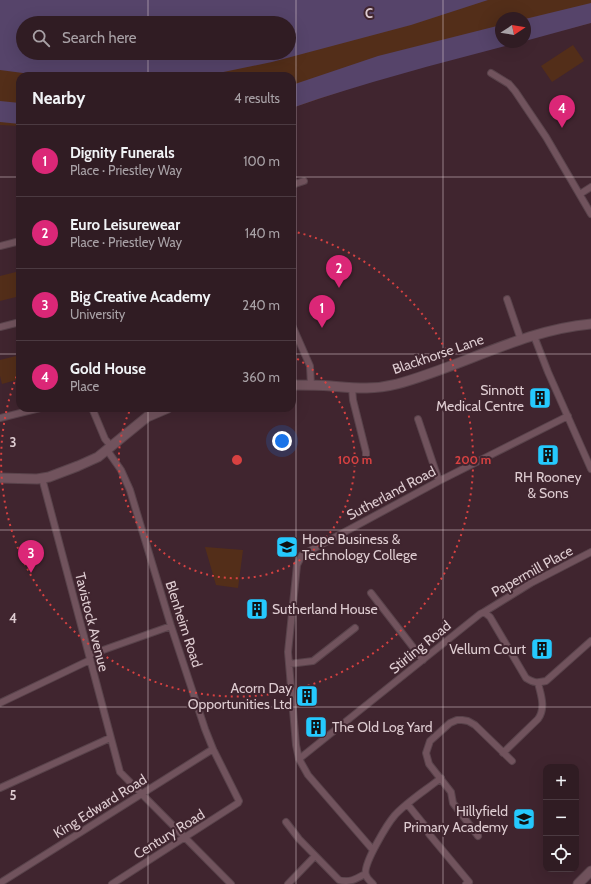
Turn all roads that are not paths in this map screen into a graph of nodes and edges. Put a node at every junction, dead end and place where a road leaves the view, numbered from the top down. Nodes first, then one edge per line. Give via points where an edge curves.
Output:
1 (490, 73) dead end
2 (304, 181) dead end
3 (296, 183) edge
4 (591, 187) edge
5 (580, 194) junction
6 (591, 214) edge
7 (16, 243) edge
8 (0, 246) edge
9 (508, 299) dead end
10 (16, 323) edge
11 (591, 324) edge
12 (0, 327) edge
13 (296, 334) edge
14 (534, 336) junction
15 (521, 340) junction
16 (296, 385) edge
17 (311, 385) junction
18 (352, 388) junction
19 (24, 412) edge
20 (94, 412) edge
21 (159, 412) edge
22 (568, 416) junction
23 (0, 418) edge
24 (418, 419) dead end
25 (109, 448) junction
26 (366, 461) dead end
27 (591, 468) edge
28 (0, 478) edge
29 (42, 478) junction
30 (439, 480) junction
31 (591, 552) edge
32 (371, 593) dead end
33 (484, 612) junction
34 (171, 626) junction
35 (355, 628) dead end
36 (591, 641) edge
37 (89, 658) junction
38 (423, 660) junction
39 (289, 664) junction
40 (538, 683) junction
41 (0, 702) edge
42 (110, 738) junction
43 (213, 749) junction
44 (503, 753) junction
45 (299, 759) junction
46 (512, 761) dead end
47 (441, 778) junction
48 (0, 788) edge
49 (142, 794) junction
50 (238, 803) joint
51 (408, 805) junction
52 (286, 822) dead end
53 (425, 826) dead end
54 (429, 834) dead end
55 (478, 836) dead end
56 (185, 839) junction
57 (373, 850) junction
58 (316, 856) junction
59 (591, 871) edge
60 (365, 874) junction
61 (0, 883) edge
62 (112, 884) edge
63 (231, 884) edge
64 (288, 884) edge
65 (373, 884) edge
66 (466, 884) edge
67 (578, 884) edge

1 - 5 street via 509,84 515,91
2 - 3 street
4 - 5 street
5 - 6 street
7 - 8 street
9 - 15 street
10 - 12 street
11 - 14 main road, Blackhorse Lane
13 - 17 street via 310,366
14 - 15 main road, Blackhorse Lane
14 - 22 street
15 - 18 main road, Blackhorse Lane via 398,383 366,389
16 - 17 main road, Blackhorse Lane
17 - 18 main road, Blackhorse Lane
18 - 26 street
19 - 23 street
20 - 25 street, Blenheim Road
21 - 25 main road via 147,417
22 - 27 street
22 - 30 street, Sutherland Road
24 - 30 street
25 - 29 main road via 98,457 78,466
25 - 34 street, Blenheim Road via 130,490
28 - 29 main road
29 - 37 street, Tavistock Avenue
30 - 39 street, Sutherland Road via 302,555 297,565 289,632
31 - 33 street, Papermill Place
32 - 38 street
33 - 38 street, Stirling Road
33 - 40 street via 490,617 526,678
34 - 37 street
34 - 43 street, Blenheim Road
35 - 39 street via 313,661
36 - 40 street via 555,674
37 - 41 street
37 - 42 street, Tavistock Avenue
38 - 45 street, Stirling Road
39 - 45 street, Sutherland Road
40 - 44 street via 542,714
42 - 48 street
42 - 49 street, Tavistock Avenue via 120,772
43 - 49 street, King Edward Road
43 - 50 street, Blenheim Road
44 - 46 street
44 - 47 street via 474,725 468,721 457,720 430,741 427,748 427,759
45 - 57 street, Sutherland Road via 308,775
47 - 51 street
47 - 55 street via 451,792 453,803
49 - 56 street
49 - 61 street, King Edward Road
50 - 56 street, Century Road
51 - 53 street
51 - 57 street via 395,815
52 - 58 street
54 - 66 street via 469,882
56 - 62 street, Century Road
56 - 63 street
57 - 60 street
58 - 60 street via 339,880 348,882
58 - 64 street
59 - 67 main road
60 - 65 street

